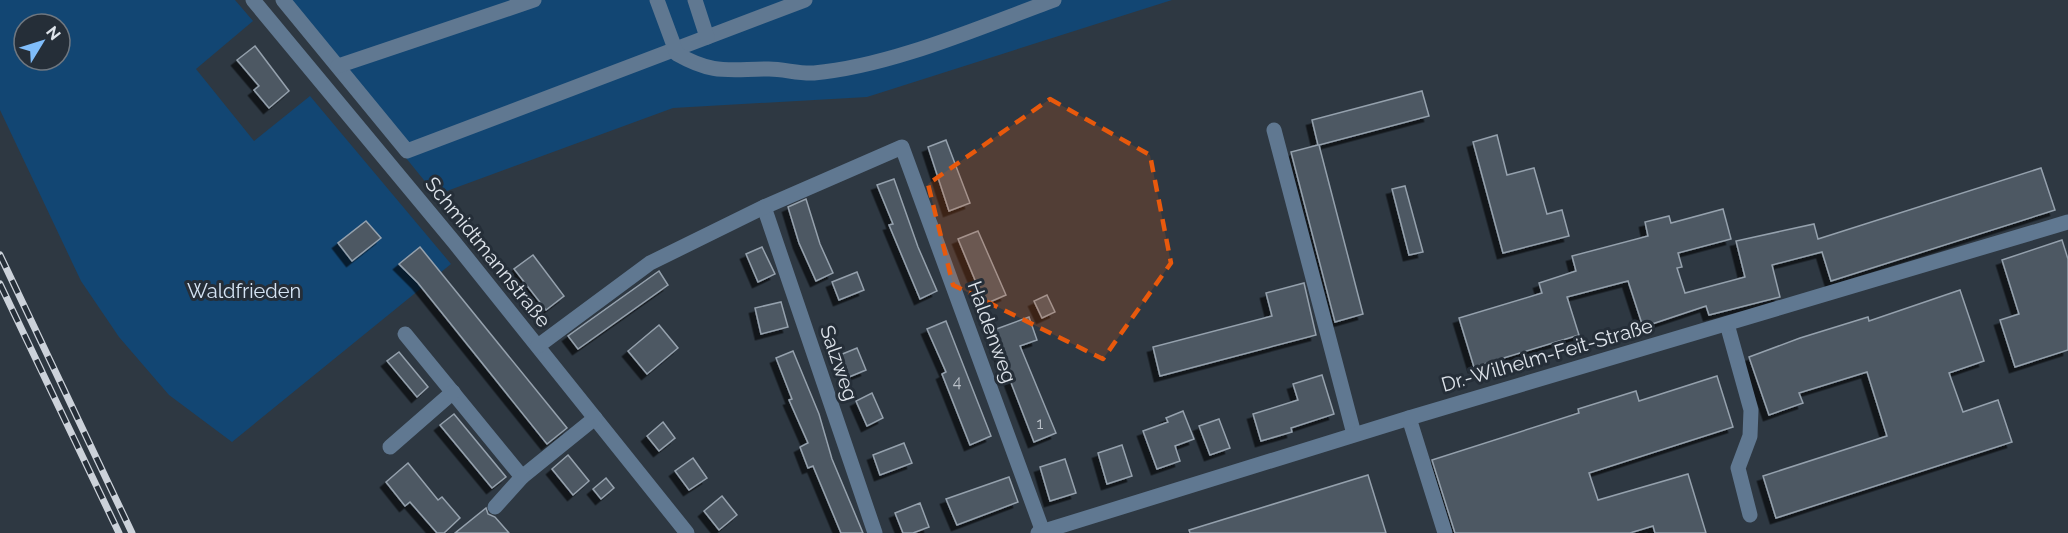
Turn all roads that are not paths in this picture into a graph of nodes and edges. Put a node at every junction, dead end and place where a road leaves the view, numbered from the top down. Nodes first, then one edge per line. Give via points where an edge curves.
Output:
1 (254, 0) edge
2 (283, 0) edge
3 (534, 0) edge
4 (657, 0) edge
5 (695, 0) edge
6 (805, 0) edge
7 (1054, 0) edge
8 (707, 37) junction
9 (675, 50) junction
10 (338, 66) junction
11 (1274, 130) dead end
12 (764, 207) junction
13 (2068, 222) edge
14 (1726, 324) junction
15 (405, 334) dead end
16 (538, 346) junction
17 (453, 392) junction
18 (595, 418) junction
19 (1409, 418) junction
20 (1354, 435) junction
21 (390, 447) dead end
22 (522, 477) junction
23 (495, 507) dead end
24 (1750, 515) dead end
25 (1041, 532) edge
26 (687, 533) edge
27 (875, 533) edge
28 (1445, 533) edge

1 - 16 street, Schmidtmannstraße
2 - 10 street
3 - 10 street
4 - 9 street
5 - 8 street
6 - 8 street
7 - 9 street via 901,55 813,73 771,69 719,71 699,66
8 - 9 street
9 - 10 street via 407,151
11 - 20 street
12 - 16 street via 650,263
12 - 25 street, Haldenweg via 902,147
12 - 27 street, Salzweg
13 - 14 street, Dr.-Wilhelm-Feit-Straße
14 - 19 street, Dr.-Wilhelm-Feit-Straße
14 - 24 street via 1751,411 1750,436 1738,468
15 - 17 street
16 - 18 street, Schmidtmannstraße
17 - 21 street
17 - 22 street
18 - 22 street
18 - 26 street, Schmidtmannstraße
19 - 20 street, Dr.-Wilhelm-Feit-Straße
19 - 28 street
20 - 25 street, Dr.-Wilhelm-Feit-Straße
22 - 23 street

